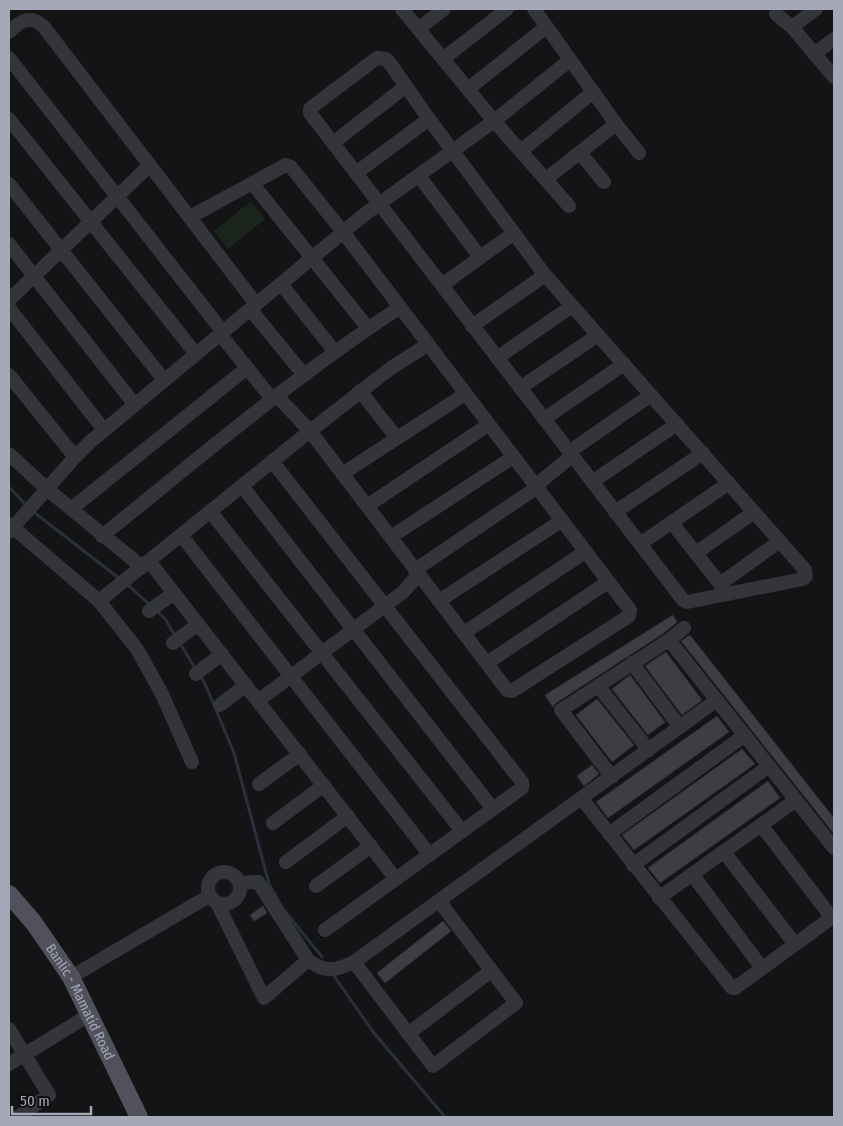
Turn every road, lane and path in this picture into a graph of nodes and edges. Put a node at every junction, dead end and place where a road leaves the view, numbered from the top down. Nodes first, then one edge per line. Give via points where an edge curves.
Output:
1 (402, 9) edge
2 (444, 9) edge
3 (507, 9) edge
4 (534, 9) edge
5 (816, 9) edge
6 (776, 14) dead end
7 (546, 27) junction
8 (792, 27) junction
9 (418, 29) junction
10 (9, 32) edge
11 (834, 39) edge
12 (814, 54) junction
13 (9, 58) edge
14 (443, 59) junction
15 (570, 60) junction
16 (834, 77) edge
17 (406, 86) junction
18 (468, 89) junction
19 (593, 92) junction
20 (9, 119) edge
21 (429, 120) junction
22 (494, 121) junction
23 (616, 124) junction
24 (333, 143) junction
25 (521, 151) junction
26 (454, 152) junction
27 (580, 152) junction
28 (639, 153) dead end
29 (150, 166) junction
30 (356, 173) junction
31 (419, 176) junction
32 (546, 179) junction
33 (604, 182) dead end
34 (252, 183) junction
35 (9, 184) edge
36 (116, 198) junction
37 (379, 204) junction
38 (569, 206) dead end
39 (190, 217) junction
40 (91, 222) junction
41 (343, 232) junction
42 (514, 233) junction
43 (9, 244) edge
44 (61, 250) junction
45 (313, 257) junction
46 (480, 257) junction
47 (545, 275) junction
48 (34, 276) junction
49 (281, 284) junction
50 (442, 285) junction
51 (9, 300) edge
52 (253, 306) junction
53 (572, 306) junction
54 (9, 308) edge
55 (399, 308) junction
56 (472, 326) junction
57 (368, 328) junction
58 (221, 333) junction
59 (598, 334) junction
60 (427, 345) junction
61 (335, 352) junction
62 (196, 354) junction
63 (497, 358) junction
64 (624, 364) junction
65 (248, 368) junction
66 (304, 375) junction
67 (9, 376) edge
68 (164, 380) junction
69 (520, 388) junction
70 (360, 391) junction
71 (465, 394) junction
72 (651, 395) junction
73 (274, 398) junction
74 (135, 405) junction
75 (544, 419) junction
76 (677, 424) junction
77 (488, 425) junction
78 (104, 430) junction
79 (310, 431) junction
80 (398, 438) junction
81 (702, 453) junction
82 (9, 454) edge
83 (570, 454) junction
84 (75, 457) junction
85 (512, 457) junction
86 (272, 461) junction
87 (342, 474) junction
88 (592, 482) junction
89 (729, 484) junction
90 (242, 486) junction
91 (535, 487) junction
92 (47, 489) junction
93 (367, 506) junction
94 (71, 509) junction
95 (210, 511) junction
96 (615, 512) junction
97 (754, 512) junction
98 (561, 521) junction
99 (672, 523) junction
100 (10, 528) edge
101 (181, 535) junction
102 (102, 536) junction
103 (391, 537) junction
104 (780, 541) junction
105 (640, 544) junction
106 (585, 552) junction
107 (696, 553) junction
108 (145, 564) junction
109 (417, 572) junction
110 (608, 582) junction
111 (724, 589) junction
112 (174, 593) junction
113 (100, 601) junction
114 (439, 601) junction
115 (384, 606) junction
116 (149, 611) dead end
117 (198, 624) junction
118 (684, 628) dead end
119 (353, 629) junction
120 (464, 633) junction
121 (669, 640) junction
122 (173, 643) dead end
123 (322, 653) junction
124 (222, 654) junction
125 (487, 663) junction
126 (632, 663) junction
127 (196, 674) dead end
128 (291, 676) junction
129 (246, 685) junction
130 (598, 686) junction
131 (717, 700) junction
132 (258, 701) junction
133 (220, 705) dead end
134 (680, 727) junction
135 (745, 735) junction
136 (649, 750) junction
137 (300, 754) junction
138 (192, 762) dead end
139 (769, 766) junction
140 (612, 777) junction
141 (259, 784) dead end
142 (324, 785) junction
143 (582, 799) junction
144 (796, 800) junction
145 (493, 809) junction
146 (348, 816) junction
147 (273, 823) dead end
148 (761, 825) junction
149 (462, 831) junction
150 (609, 834) junction
151 (371, 846) junction
152 (834, 848) edge
153 (724, 852) junction
154 (430, 855) junction
155 (286, 862) dead end
156 (633, 864) junction
157 (692, 874) junction
158 (396, 878) junction
159 (240, 884) junction
160 (316, 886) dead end
161 (9, 894) edge
162 (659, 898) junction
163 (213, 899) junction
164 (439, 901) junction
165 (833, 917) edge
166 (325, 930) dead end
167 (795, 944) junction
168 (308, 960) junction
169 (354, 962) junction
170 (762, 968) junction
171 (491, 970) junction
172 (71, 977) junction
173 (89, 1015) junction
174 (9, 1029) edge
175 (408, 1034) junction
176 (24, 1053) junction
177 (9, 1064) edge
178 (33, 1113) edge
179 (18, 1117) edge
180 (139, 1117) edge

1 - 9 street
2 - 9 street
3 - 14 street
4 - 7 street
5 - 8 street
6 - 8 street
7 - 15 street
7 - 18 street
8 - 12 street
9 - 14 street
10 - 29 street via 27,20 35,20 42,25
11 - 12 street
12 - 16 street
13 - 36 street
14 - 18 street
15 - 19 street
15 - 22 street
17 - 21 street
17 - 24 street
17 - 24 street via 386,59 377,58 312,107 310,113
18 - 22 street
19 - 23 street
19 - 25 street
20 - 40 street
21 - 26 street
21 - 30 street
22 - 25 street
22 - 26 street
23 - 27 street
23 - 28 street
24 - 30 street
25 - 32 street
26 - 31 street
26 - 42 street
27 - 32 street
27 - 33 street
29 - 36 street
29 - 39 street
30 - 37 street
31 - 37 street
31 - 46 street
32 - 38 street
34 - 39 street
34 - 41 street via 288,166
34 - 45 street
35 - 44 street
36 - 40 street
36 - 58 street
37 - 41 street
37 - 50 street
39 - 52 street
40 - 44 street
40 - 62 street
41 - 45 street
41 - 55 street
42 - 46 street
42 - 47 street
43 - 48 street
44 - 48 street
44 - 68 street
45 - 49 street
45 - 57 street
46 - 50 street
47 - 53 street
47 - 56 street
48 - 51 street
48 - 74 street
49 - 52 street
49 - 61 street
50 - 56 street
52 - 58 street
52 - 66 street
53 - 59 street
53 - 63 street
54 - 78 street
55 - 57 street
55 - 60 street
56 - 63 street
57 - 61 street
58 - 62 street
58 - 65 street
59 - 64 street
59 - 69 street
60 - 70 street
60 - 71 street
61 - 66 street
62 - 68 street
63 - 69 street
64 - 72 street
64 - 75 street
65 - 73 street
65 - 94 street
66 - 73 street
67 - 84 street
68 - 74 street
69 - 75 street
70 - 79 street
70 - 80 street
71 - 77 street
71 - 80 street
72 - 76 street
72 - 83 street
73 - 79 street
73 - 102 street
74 - 78 street
75 - 83 street
76 - 81 street
76 - 88 street
77 - 85 street
77 - 93 street
78 - 84 street
79 - 86 street
79 - 87 street
80 - 87 street
81 - 89 street
81 - 96 street
82 - 92 street
83 - 88 street
83 - 91 street
84 - 92 street
85 - 91 street
85 - 103 street
86 - 90 street
86 - 115 street
87 - 93 street
88 - 96 street
89 - 97 street
89 - 99 street
90 - 95 street
90 - 119 street
91 - 98 street
91 - 109 street
92 - 94 street
92 - 100 street
93 - 103 street
94 - 102 street
95 - 101 street
95 - 123 street
96 - 105 street
97 - 104 street
97 - 107 street
98 - 106 street
98 - 114 street
99 - 105 street
99 - 107 street
100 - 113 street
101 - 108 street
101 - 128 street
102 - 108 street
103 - 109 street
104 - 111 street
104 - 111 street via 805,570 806,576 799,581
105 - 111 street via 684,602
106 - 110 street
106 - 120 street
107 - 111 street
108 - 112 street
108 - 113 street
109 - 114 street
109 - 115 street via 403,592
110 - 125 street
110 - 125 street via 630,610 629,616 512,691
112 - 116 street
112 - 117 street
113 - 138 street via 137,649 162,694
114 - 120 street
115 - 119 street
115 - 145 street via 522,782 522,788
117 - 122 street
117 - 124 street
118 - 121 street
119 - 123 street
119 - 145 street
120 - 125 street
121 - 126 street
121 - 131 street
123 - 128 street
123 - 149 street
124 - 127 street
124 - 129 street
126 - 130 street
126 - 134 street
128 - 132 street
128 - 154 street
129 - 132 street
129 - 133 street
130 - 136 street
130 - 140 street via 561,710
131 - 134 street
131 - 135 street
132 - 137 street
134 - 136 street
135 - 139 street
135 - 150 street
136 - 140 street
137 - 141 street
137 - 142 street
139 - 144 street
139 - 156 street
140 - 143 street
142 - 146 street
142 - 147 street
143 - 150 street
143 - 164 street
144 - 148 street
144 - 152 street
145 - 149 street
146 - 151 street
146 - 155 street
148 - 153 street
148 - 165 street
149 - 154 street
150 - 156 street
151 - 158 street
151 - 160 street
153 - 157 street
153 - 167 street
154 - 158 street
156 - 162 street
157 - 162 street
157 - 170 street
158 - 166 street
159 - 163 street via 239,894 232,902 228,904
159 - 163 street via 233,875 223,871 218,873 208,885
159 - 168 street via 258,882
161 - 172 main road, Banlic - Mamatid Road via 34,923
162 - 170 street via 732,988
163 - 168 street via 264,998
163 - 172 street
164 - 169 street
164 - 171 street
165 - 167 street
167 - 170 street
168 - 169 street via 320,969 333,969
169 - 175 street
171 - 175 street
171 - 175 street via 516,1003 433,1066
172 - 173 main road, Banlic - Mamatid Road
173 - 176 street
173 - 180 main road, Banlic - Mamatid Road
174 - 176 street
176 - 177 street
176 - 178 street via 49,1095
178 - 179 street

